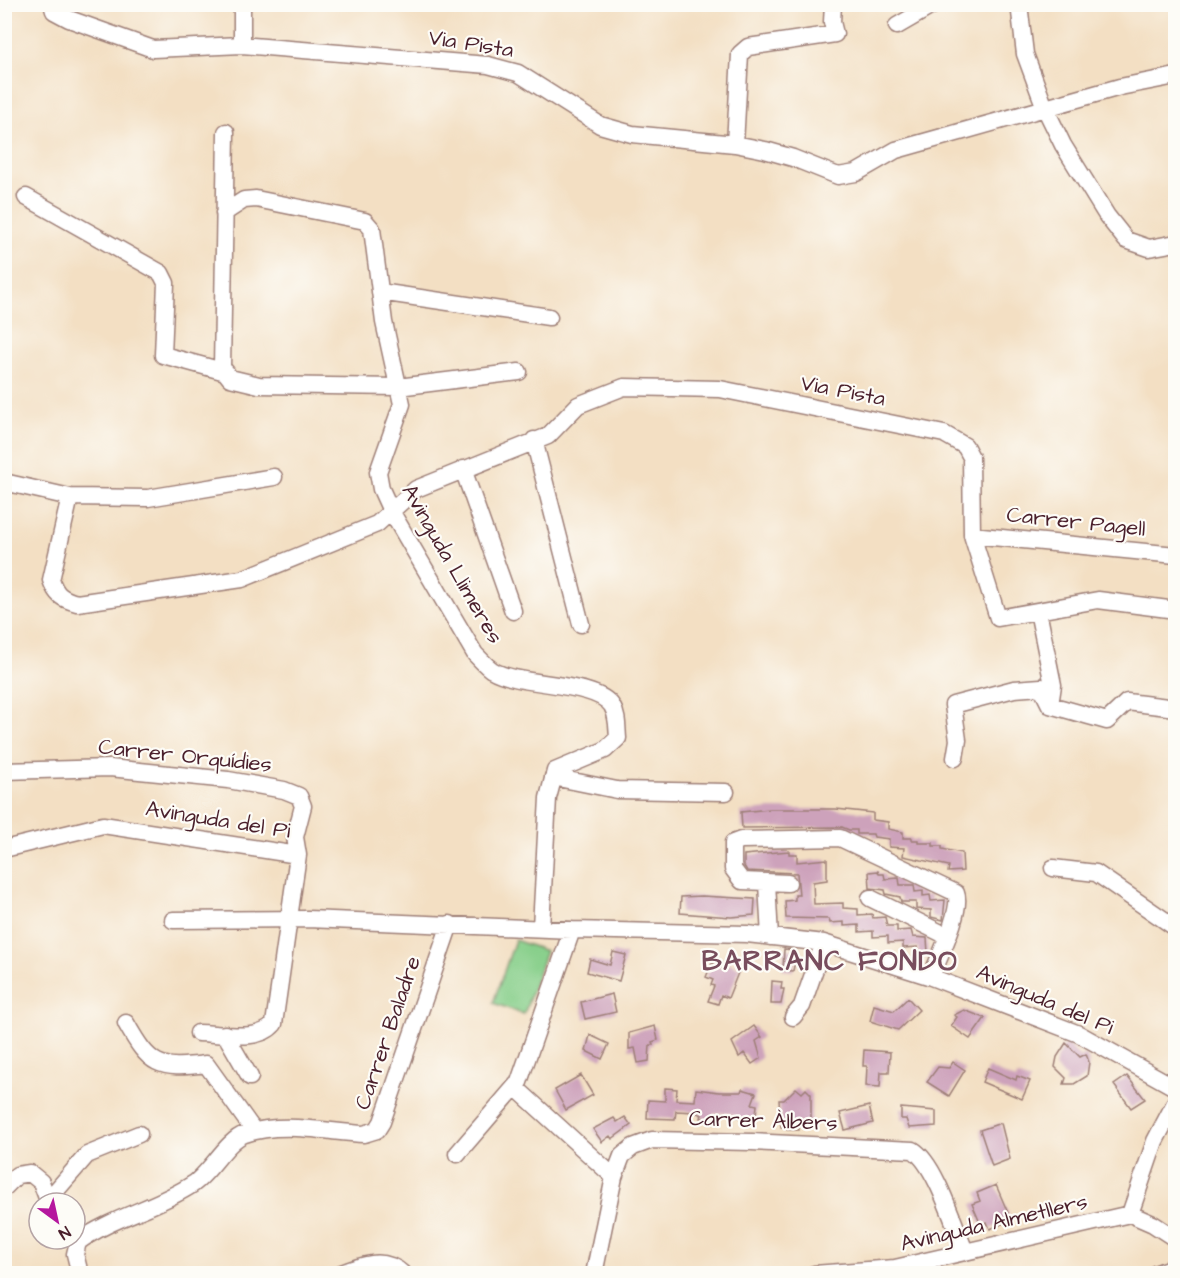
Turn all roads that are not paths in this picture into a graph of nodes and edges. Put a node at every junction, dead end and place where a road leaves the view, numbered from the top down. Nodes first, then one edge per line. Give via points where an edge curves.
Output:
1 (52, 4) edge
2 (242, 4) edge
3 (833, 4) edge
4 (934, 4) edge
5 (1019, 4) edge
6 (897, 26) dead end
7 (242, 45) junction
8 (1176, 76) edge
9 (1044, 108) junction
10 (226, 132) dead end
11 (735, 144) junction
12 (26, 197) dead end
13 (224, 213) junction
14 (1176, 243) edge
15 (380, 292) junction
16 (549, 317) dead end
17 (226, 372) junction
18 (519, 372) dead end
19 (398, 387) junction
20 (541, 438) junction
21 (463, 469) junction
22 (274, 477) dead end
23 (4, 482) edge
24 (70, 497) junction
25 (391, 511) junction
26 (972, 535) junction
27 (1176, 555) edge
28 (1176, 610) edge
29 (513, 611) dead end
30 (1038, 611) junction
31 (581, 624) dead end
32 (1050, 705) junction
33 (1176, 708) edge
34 (955, 758) dead end
35 (4, 771) edge
36 (553, 777) junction
37 (726, 792) dead end
38 (4, 849) edge
39 (298, 855) junction
40 (1053, 868) dead end
41 (767, 883) junction
42 (788, 883) dead end
43 (870, 898) dead end
44 (290, 919) junction
45 (173, 920) dead end
46 (450, 924) junction
47 (541, 927) junction
48 (1176, 928) edge
49 (572, 930) junction
50 (947, 936) junction
51 (770, 937) junction
52 (824, 943) junction
53 (931, 977) junction
54 (793, 1017) dead end
55 (126, 1023) dead end
56 (198, 1033) dead end
57 (225, 1034) junction
58 (250, 1077) dead end
59 (515, 1086) junction
60 (1176, 1088) edge
61 (1176, 1101) edge
62 (248, 1133) junction
63 (139, 1134) dead end
64 (457, 1154) dead end
65 (614, 1177) junction
66 (4, 1188) edge
67 (44, 1191) edge
68 (57, 1191) edge
69 (1130, 1214) junction
70 (87, 1235) edge
71 (1176, 1239) edge
72 (74, 1251) edge
73 (966, 1251) junction
74 (1176, 1266) edge
75 (80, 1274) edge
76 (339, 1274) edge
77 (403, 1274) edge
78 (594, 1274) edge
79 (814, 1274) edge
80 (1155, 1274) edge

1 - 7 street, Via Pista via 54,11 69,19 153,49
2 - 7 street
3 - 11 street via 835,34 748,47 740,54
4 - 6 street
5 - 9 street via 1025,54
7 - 11 street, Via Pista via 488,65 518,73 600,125 632,134
8 - 9 street, Via Pista
9 - 11 street, Via Pista via 896,150 856,173 838,176 794,158
9 - 14 street via 1107,216 1126,240 1149,248
10 - 13 street
12 - 17 street via 160,273 166,283 163,355
13 - 15 street, Avinguda Llimeres via 244,200 256,199 365,221 372,229
13 - 17 street via 221,314 222,368
15 - 16 street
15 - 19 street, Avinguda Llimeres
17 - 19 street via 230,378 259,385
18 - 19 street
19 - 25 street, Avinguda Llimeres via 402,404 378,472
20 - 21 street
20 - 26 street, Via Pista via 578,405 624,387 720,389 944,434 965,446 971,457
20 - 31 street
21 - 25 street via 416,489
21 - 29 street
22 - 24 street via 148,498
23 - 24 street
24 - 25 street via 51,580 63,599 77,603 242,579 377,524
25 - 36 street, Avinguda Llimeres via 474,654 493,670 526,681 583,690 611,704 617,718 618,738 605,750 555,771
26 - 27 street, Carrer Pagell
26 - 30 street, Via Pista via 998,618
28 - 30 street via 1098,600
30 - 32 street via 1053,686
32 - 33 street via 1107,721 1127,702
32 - 34 street via 1041,687 1014,689 953,705 958,740
35 - 39 street, Carrer Orquídies via 110,768 285,790 299,796 303,806 295,837
36 - 37 street via 617,790
36 - 47 street via 548,798
38 - 39 street, Avinguda del Pi via 103,825
39 - 44 street, Avinguda del Pi
40 - 48 street via 1096,873
41 - 42 street
41 - 50 street via 736,876 733,843 840,838 956,893 959,900
41 - 51 street
43 - 50 street
44 - 45 street
44 - 46 street
44 - 57 street, Avinguda del Pi via 274,1024 257,1035
46 - 47 street
46 - 62 street, Carrer Baladre via 377,1130 364,1134 267,1128
47 - 49 street, Avinguda del Pi
49 - 51 street, Avinguda del Pi
49 - 59 street
50 - 53 street
51 - 52 street, Avinguda del Pi
52 - 53 street, Avinguda del Pi
52 - 54 street via 804,999
53 - 60 street, Avinguda del Pi via 1079,1034
55 - 62 street via 144,1052 162,1066 206,1064
56 - 57 street, Avinguda del Pi
57 - 58 street
59 - 64 street
59 - 65 street
61 - 69 street via 1155,1141
62 - 70 street via 194,1183
63 - 68 street via 87,1155
65 - 73 street, Carrer Àlbers via 622,1156 652,1140 913,1150 922,1155 931,1172
65 - 78 street, Carrer Àlbers
66 - 67 street via 17,1175 30,1173 41,1182
69 - 71 street
69 - 73 street, Avinguda Almetllers
72 - 75 street
73 - 79 street, Avinguda Almetllers via 895,1268
74 - 80 street
76 - 77 street via 366,1263 394,1266

